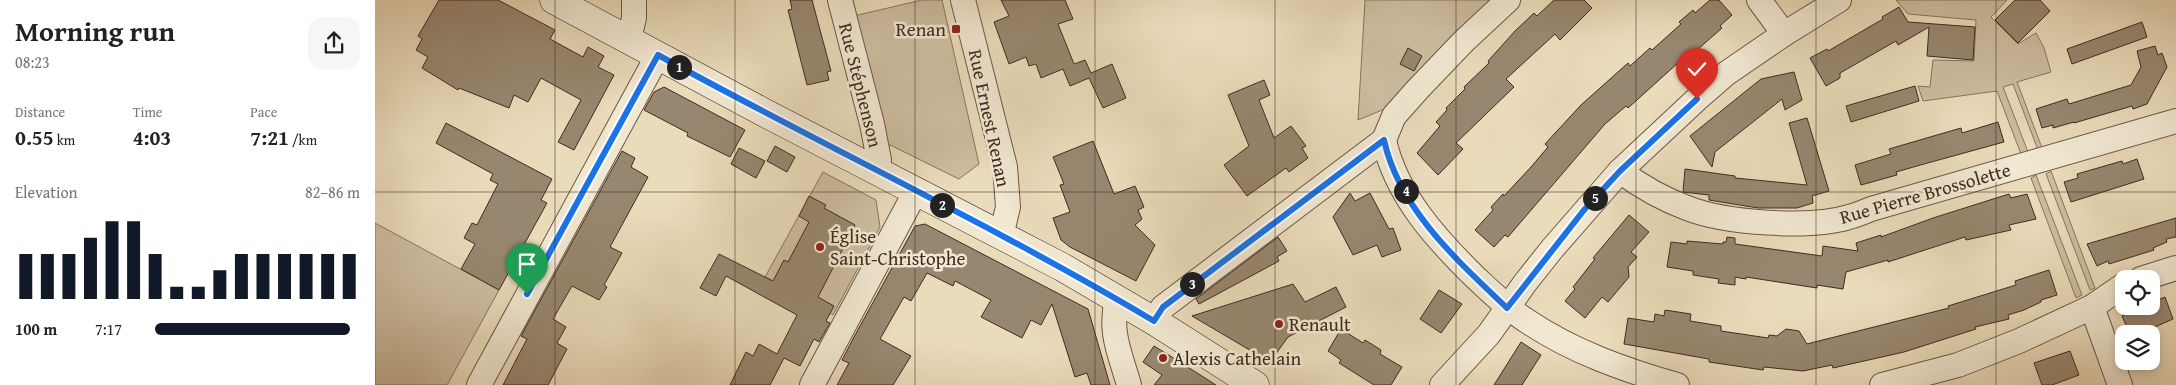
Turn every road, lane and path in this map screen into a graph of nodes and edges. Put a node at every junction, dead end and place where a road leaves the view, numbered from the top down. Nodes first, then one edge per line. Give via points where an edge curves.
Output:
1 (554, 0) edge
2 (634, 0) edge
3 (840, 0) edge
4 (963, 0) edge
5 (1508, 0) edge
6 (1759, 0) edge
7 (1839, 0) edge
8 (1784, 34) junction
9 (629, 39) junction
10 (658, 55) junction
11 (2176, 121) edge
12 (1384, 140) junction
13 (875, 170) junction
14 (1620, 171) junction
15 (916, 191) junction
16 (1001, 236) junction
17 (2176, 268) edge
18 (2160, 273) edge
19 (2115, 291) edge
20 (1117, 299) junction
21 (2092, 307) junction
22 (1507, 308) junction
23 (1154, 321) junction
24 (479, 385) edge
25 (812, 385) edge
26 (1129, 385) edge
27 (1255, 385) edge
28 (1442, 385) edge
29 (1677, 385) edge
30 (1882, 385) edge
31 (2120, 385) edge

1 - 9 main road
2 - 9 street
3 - 13 street, Rue Stéphenson via 872,124 879,160
4 - 16 street, Rue Ernest Renan via 1005,167 1008,208
5 - 12 street via 1475,30 1394,116
6 - 8 street
7 - 8 street
8 - 14 street via 1727,73
9 - 10 main road
10 - 13 main road
10 - 24 street
11 - 14 street, Rue Pierre Brossolette via 1849,218 1827,221 1766,223 1728,219 1688,209 1638,184
12 - 22 street via 1398,177 1417,212 1441,244
12 - 23 street via 1163,307
13 - 15 main road
14 - 22 street via 1584,210
15 - 16 main road
15 - 25 street
16 - 20 main road
17 - 18 street
19 - 21 street
20 - 23 main road
20 - 26 street via 1113,329
21 - 30 street via 1966,361
21 - 31 street
22 - 28 street via 1489,334
22 - 29 street via 1587,353 1624,369
23 - 27 main road

